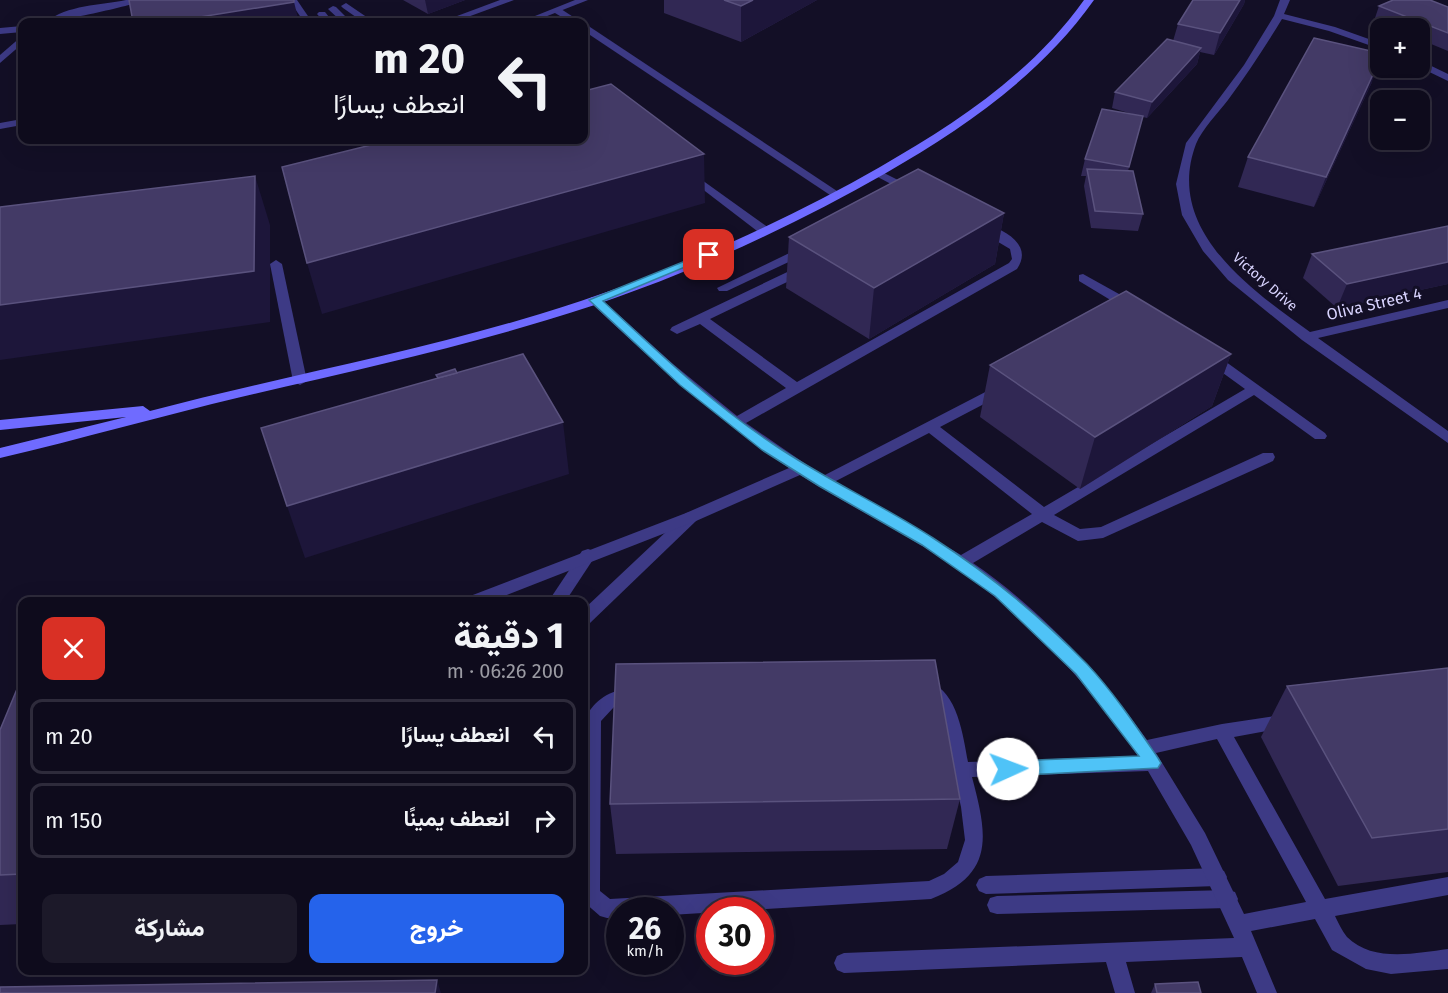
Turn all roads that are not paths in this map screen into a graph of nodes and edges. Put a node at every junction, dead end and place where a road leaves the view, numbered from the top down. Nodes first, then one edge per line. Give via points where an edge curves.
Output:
1 (94, 0) edge
2 (140, 0) edge
3 (509, 0) edge
4 (583, 0) edge
5 (1089, 0) edge
6 (1285, 0) edge
7 (293, 1) edge
8 (346, 6) dead end
9 (333, 9) dead end
10 (558, 11) junction
11 (76, 13) junction
12 (1279, 16) junction
13 (62, 18) edge
14 (305, 18) edge
15 (343, 18) edge
16 (362, 18) edge
17 (457, 18) edge
18 (537, 18) edge
19 (569, 18) edge
20 (18, 29) edge
21 (588, 30) edge
22 (0, 31) edge
23 (1370, 42) edge
24 (18, 43) edge
25 (0, 60) edge
26 (1430, 69) edge
27 (1448, 78) edge
28 (0, 118) edge
29 (18, 121) edge
30 (18, 123) edge
31 (0, 126) edge
32 (674, 163) edge
33 (878, 173) junction
34 (837, 195) junction
35 (910, 200) edge
36 (968, 220) edge
37 (765, 231) junction
38 (816, 244) edge
39 (819, 261) edge
40 (276, 264) dead end
41 (1083, 278) dead end
42 (723, 288) dead end
43 (595, 300) junction
44 (1448, 304) edge
45 (701, 319) junction
46 (1133, 320) edge
47 (677, 330) dead end
48 (1308, 337) junction
49 (1199, 350) edge
50 (300, 381) junction
51 (1011, 384) edge
52 (796, 389) junction
53 (1255, 389) junction
54 (188, 406) junction
55 (735, 423) junction
56 (0, 425) edge
57 (930, 426) junction
58 (1320, 436) dead end
59 (1448, 438) edge
60 (0, 453) edge
61 (1268, 458) dead end
62 (801, 469) junction
63 (824, 482) junction
64 (1043, 514) junction
65 (691, 518) junction
66 (588, 555) junction
67 (962, 563) junction
68 (483, 597) edge
69 (559, 597) edge
70 (588, 614) edge
71 (908, 685) edge
72 (646, 696) edge
73 (1301, 719) edge
74 (1222, 731) junction
75 (1148, 755) junction
76 (961, 770) junction
77 (1217, 877) junction
78 (986, 885) dead end
79 (1448, 886) edge
80 (1228, 899) junction
81 (997, 905) dead end
82 (1319, 908) junction
83 (1238, 924) junction
84 (1247, 947) junction
85 (1113, 952) junction
86 (1448, 959) edge
87 (844, 963) dead end
88 (1125, 993) edge
89 (1267, 993) edge

1 - 11 street
2 - 11 street
3 - 17 street
4 - 10 street
5 - 33 main road via 1052,46 1009,85
6 - 12 street, Victory Drive
7 - 14 street
8 - 16 street
9 - 15 street
10 - 18 street
10 - 19 street
11 - 13 street
12 - 23 street
12 - 48 street, Victory Drive via 1191,143 1184,169 1183,200 1198,234 1232,277
20 - 22 street
21 - 34 street
24 - 25 street
26 - 27 street
28 - 29 street
30 - 31 street
32 - 37 street
33 - 34 main road
33 - 35 street via 920,195
34 - 37 main road
36 - 52 street via 1016,246 1019,261
37 - 43 main road
38 - 42 street
39 - 45 street
40 - 50 street
41 - 46 street via 1143,314
43 - 50 main road
43 - 55 street
44 - 48 street, Oliva Street 4
45 - 47 street
45 - 52 street
48 - 59 street, Victory Drive
49 - 53 street
50 - 54 main road
51 - 57 street
52 - 55 street
53 - 58 street
53 - 64 street
54 - 56 main road
54 - 60 main road
55 - 62 street
57 - 63 street
57 - 64 street
61 - 64 street via 1092,536 1066,531
62 - 63 street
62 - 65 street
63 - 67 street
64 - 67 street
65 - 66 street
65 - 70 street
66 - 68 street
66 - 69 street
67 - 75 street via 1029,618 1081,669
71 - 76 street via 929,689 940,697
72 - 76 street via 612,699 596,712 592,721 590,887 591,897 607,909 931,890 945,885 967,866 977,840
73 - 74 street
74 - 75 street
74 - 82 street
75 - 76 street
75 - 77 street
77 - 78 street
77 - 80 street
79 - 82 street
80 - 81 street
80 - 83 street
82 - 83 street
82 - 86 street via 1339,943 1364,959 1391,965
83 - 84 street
84 - 85 street
84 - 89 street
85 - 87 street
85 - 88 street

